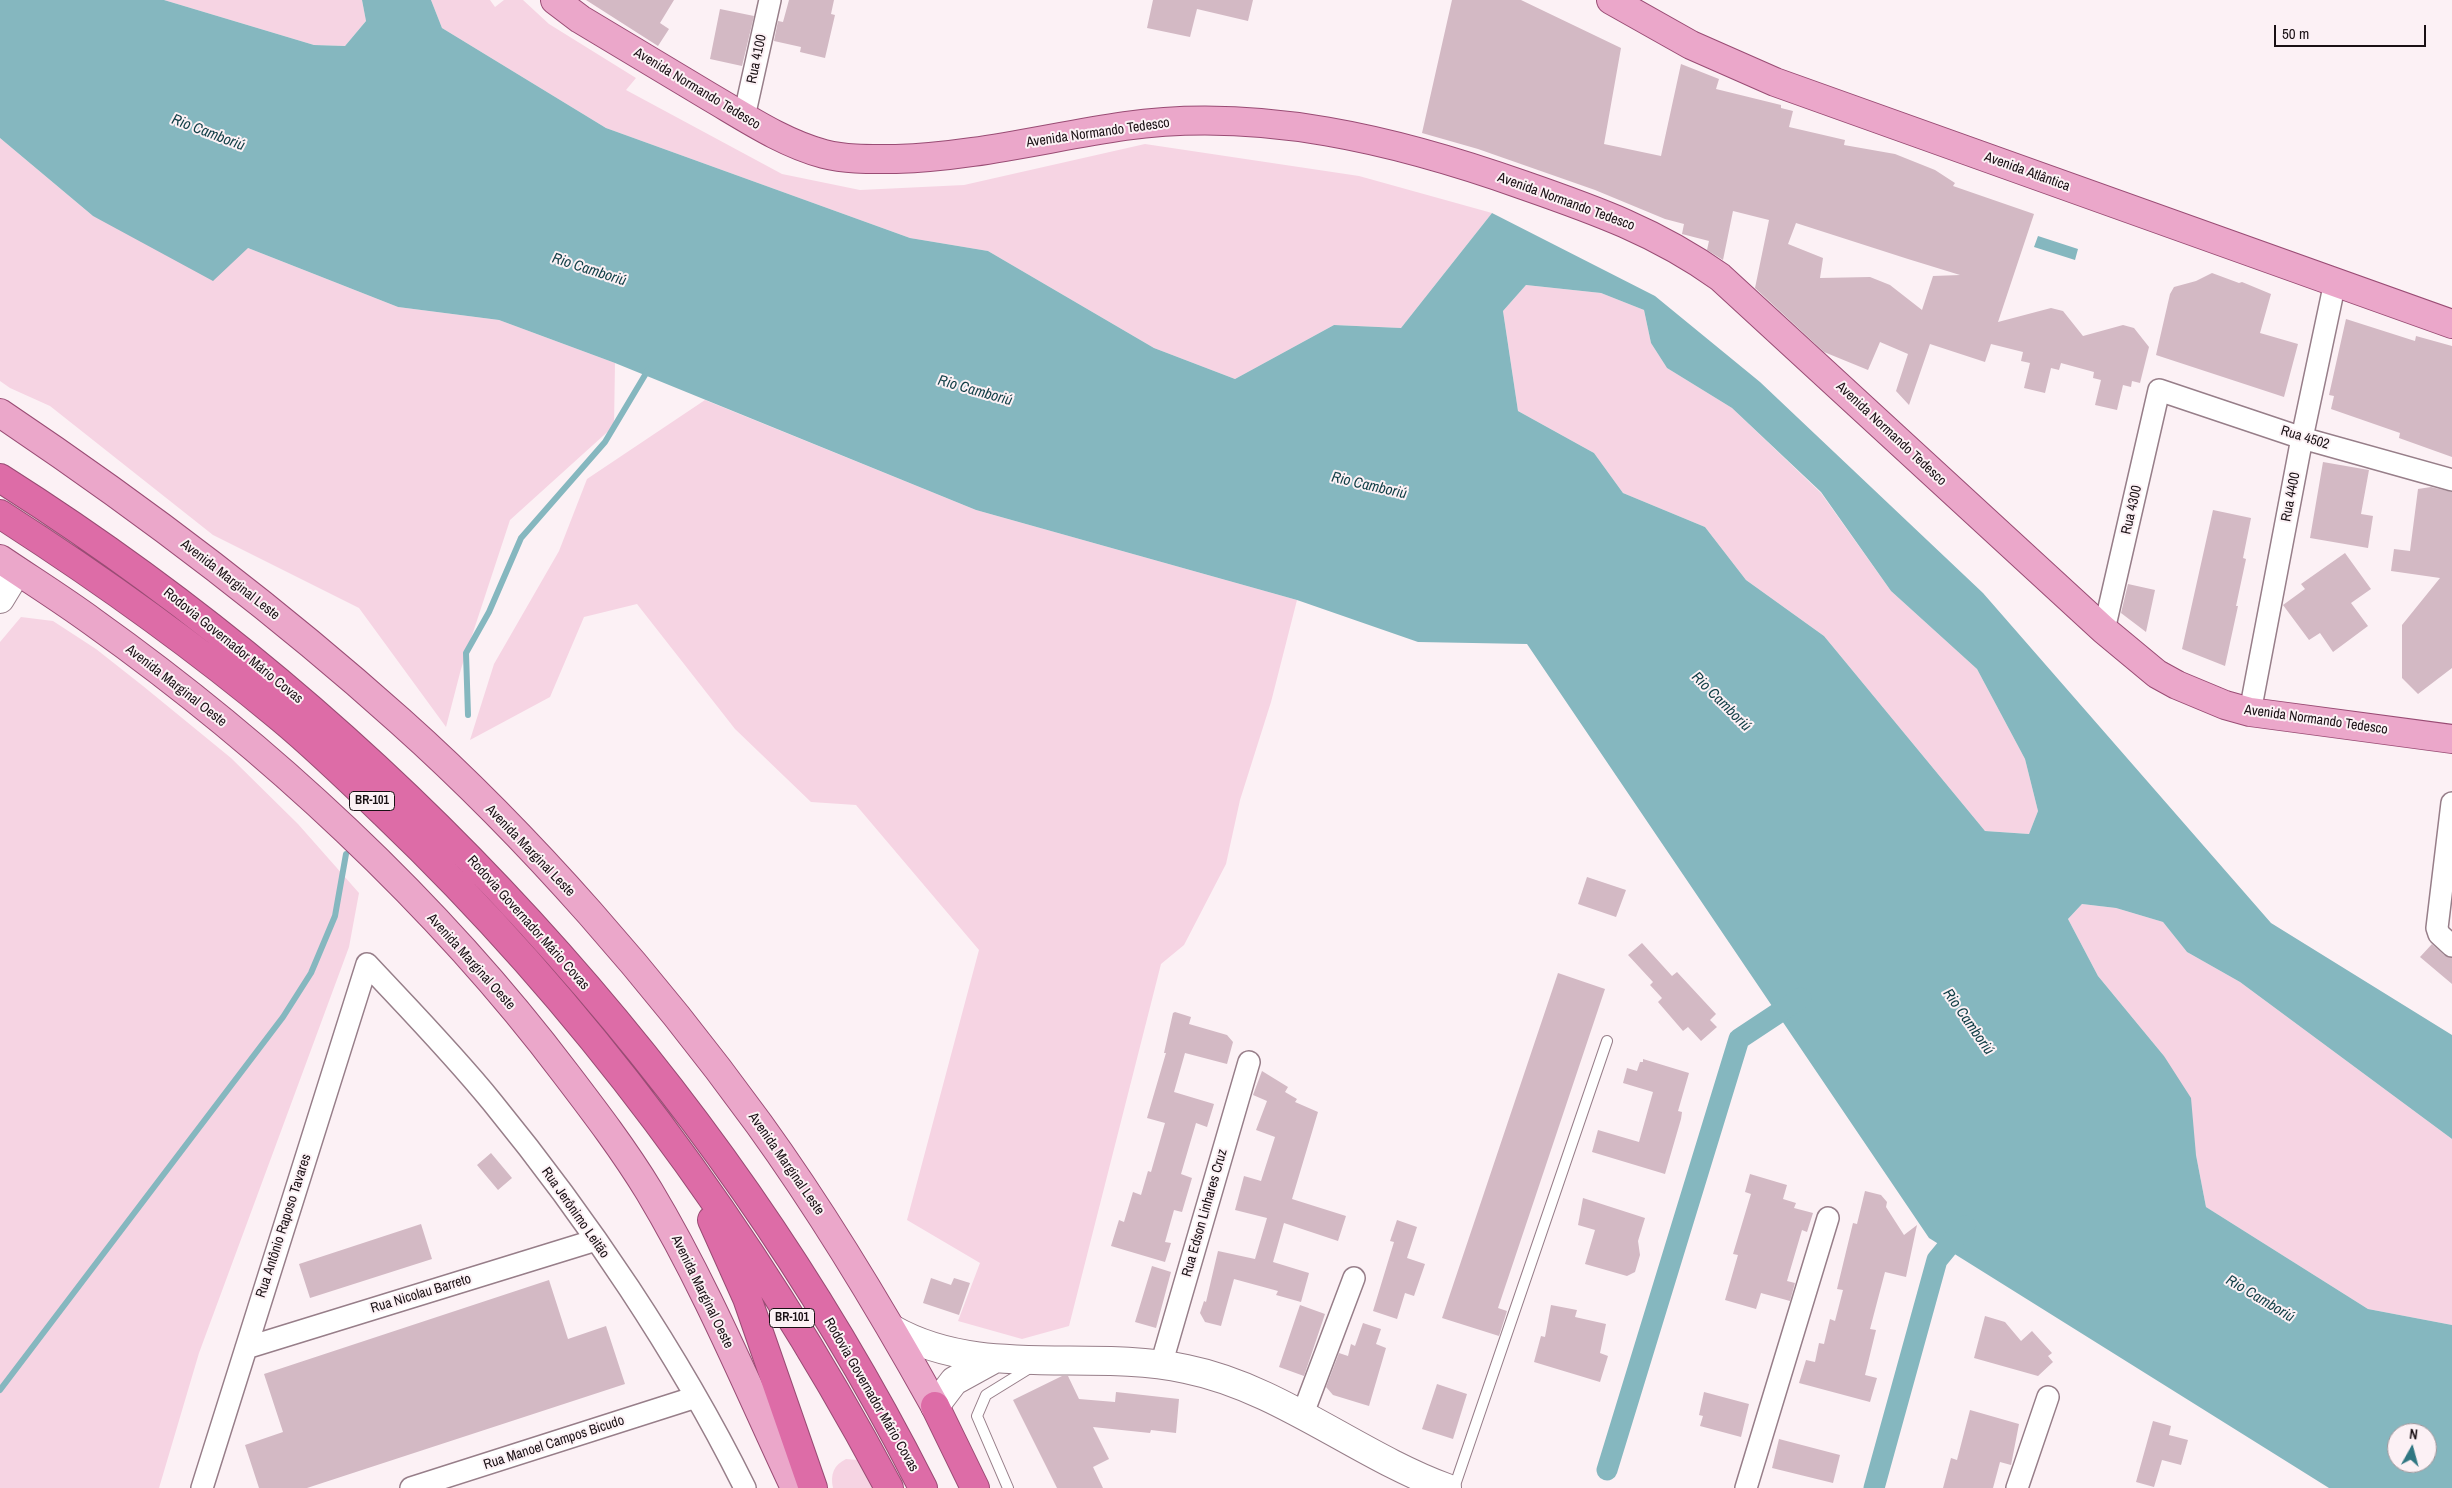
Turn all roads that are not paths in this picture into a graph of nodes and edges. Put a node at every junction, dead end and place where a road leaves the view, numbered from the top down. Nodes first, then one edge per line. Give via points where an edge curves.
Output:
1 (555, 0) edge
2 (770, 0) edge
3 (1611, 0) edge
4 (744, 117) junction
5 (2335, 282) junction
6 (2452, 324) edge
7 (2159, 390) joint
8 (0, 413) edge
9 (2302, 438) junction
10 (0, 478) edge
11 (2452, 480) edge
12 (0, 514) edge
13 (9, 565) edge
14 (0, 599) edge
15 (2104, 630) junction
16 (2250, 712) junction
17 (2452, 739) edge
18 (2452, 803) edge
19 (2452, 946) edge
20 (367, 964) joint
21 (1607, 1041) dead end
22 (1249, 1062) dead end
23 (682, 1155) junction
24 (1828, 1218) dead end
25 (596, 1240) junction
26 (1354, 1278) dead end
27 (892, 1329) junction
28 (246, 1348) junction
29 (994, 1359) junction
30 (1044, 1359) junction
31 (1161, 1365) junction
32 (696, 1397) junction
33 (2048, 1397) dead end
34 (935, 1406) junction
35 (1302, 1416) junction
36 (1366, 1450) junction
37 (202, 1488) edge
38 (411, 1488) edge
39 (745, 1488) edge
40 (795, 1488) edge
41 (813, 1488) edge
42 (889, 1488) edge
43 (923, 1488) edge
44 (975, 1488) edge
45 (1008, 1488) edge
46 (1401, 1488) edge
47 (1446, 1488) edge
48 (1454, 1488) edge
49 (1746, 1488) edge
50 (2018, 1488) edge

1 - 4 main road, Avenida Normando Tedesco via 580,19
2 - 4 street, Rua 4100
3 - 5 main road, Avenida Atlântica via 1692,44 1775,82
4 - 15 main road, Avenida Normando Tedesco via 824,154 868,159 950,155 1156,123 1198,120 1261,123 1387,143 1592,208 1675,246 1720,277
5 - 6 main road, Avenida Atlântica
5 - 9 street, Rua 4400
7 - 9 street, Rua 4502
7 - 15 street, Rua 4300
8 - 27 main road, Avenida Marginal Leste via 226,576 394,716 493,811 577,900 676,1014 759,1124 834,1232
9 - 11 street, Rua 4502
9 - 16 street, Rua 4400
10 - 43 highway, Rodovia Governador Mário Covas / BR-101 via 169,594 274,677 363,754 511,902 634,1044 737,1180 848,1353
12 - 23 highway, Rodovia Governador Mário Covas / BR-101 via 129,600 201,654 283,720 350,780 431,858 532,967
13 - 14 main road
13 - 40 main road, Avenida Marginal Oeste via 93,622 249,744 399,883 486,974 563,1070 647,1188 684,1251
15 - 16 main road, Avenida Normando Tedesco via 2170,681 2225,706
16 - 17 main road, Avenida Normando Tedesco
18 - 19 street via 2437,928
20 - 25 street, Rua Jerônimo Leitão via 492,1102
20 - 28 street, Rua Antônio Raposo Tavares
21 - 48 lane
22 - 31 street, Rua Edson Linhares Cruz
23 - 41 highway via 747,1298
23 - 42 highway, Rodovia Governador Mário Covas / BR-101 via 785,1306
24 - 49 street
25 - 28 street, Rua Nicolau Barreto
25 - 32 street, Rua Jerônimo Leitão
26 - 35 street
27 - 29 main road via 933,1348
27 - 34 main road, Avenida Marginal Leste
28 - 37 street, Rua Antônio Raposo Tavares
29 - 30 main road
29 - 34 main road via 954,1381
30 - 31 main road
30 - 45 lane via 986,1395 977,1416
31 - 35 main road via 1210,1375
32 - 38 street, Rua Manoel Campos Bicudo
32 - 39 street, Rua Jerônimo Leitão
33 - 50 street
34 - 44 highway
35 - 36 main road
36 - 46 main road
36 - 47 main road

